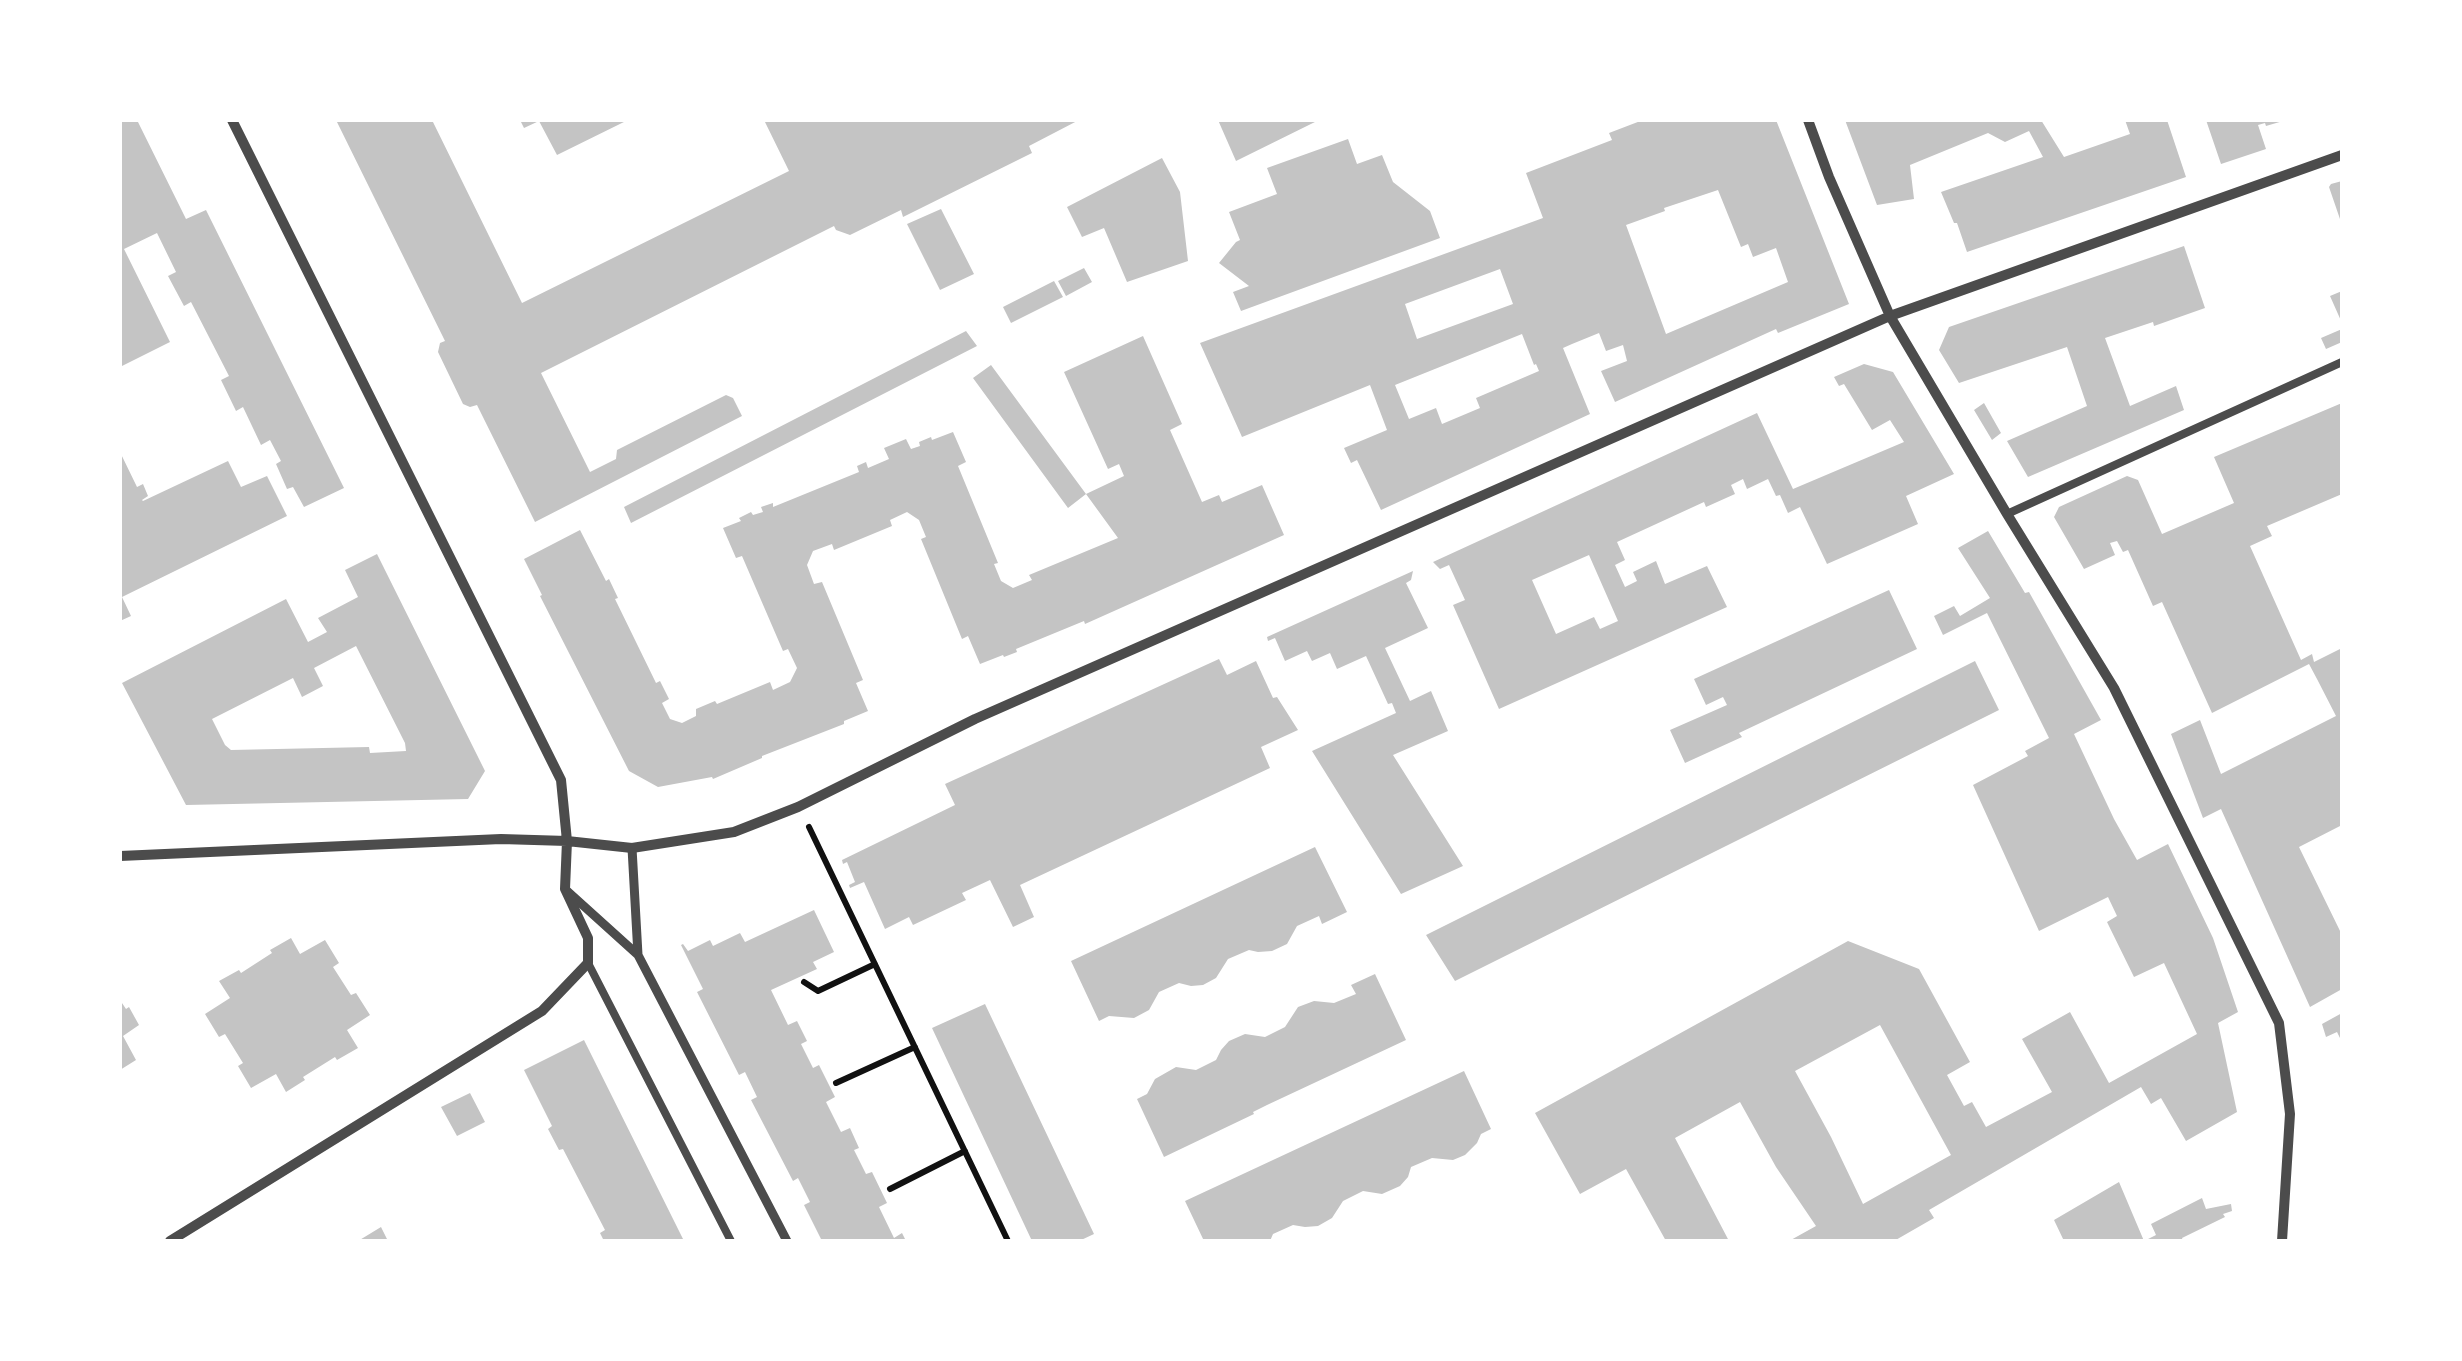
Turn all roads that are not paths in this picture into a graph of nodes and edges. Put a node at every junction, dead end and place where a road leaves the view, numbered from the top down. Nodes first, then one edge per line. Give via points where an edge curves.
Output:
1 (232, 120) edge
2 (1808, 120) edge
3 (2342, 155) edge
4 (1890, 316) junction
5 (2342, 362) edge
6 (2006, 514) junction
7 (567, 840) junction
8 (120, 846) edge
9 (632, 848) junction
10 (120, 856) edge
11 (136, 856) junction
12 (565, 889) junction
13 (638, 955) junction
14 (588, 963) junction
15 (170, 1241) edge
16 (731, 1241) edge
17 (786, 1241) edge
18 (2282, 1241) edge

1 - 7 street via 562,780
2 - 4 street
3 - 4 street
4 - 6 street
4 - 9 street via 975,719 798,806 734,832
5 - 6 lane
6 - 18 street via 2114,688 2279,1023 2290,1114
7 - 9 street
7 - 11 street
7 - 12 street
8 - 11 street
9 - 13 street
10 - 11 street
12 - 13 street
12 - 14 street via 588,938
13 - 17 street
14 - 15 street via 542,1011
14 - 16 lane

